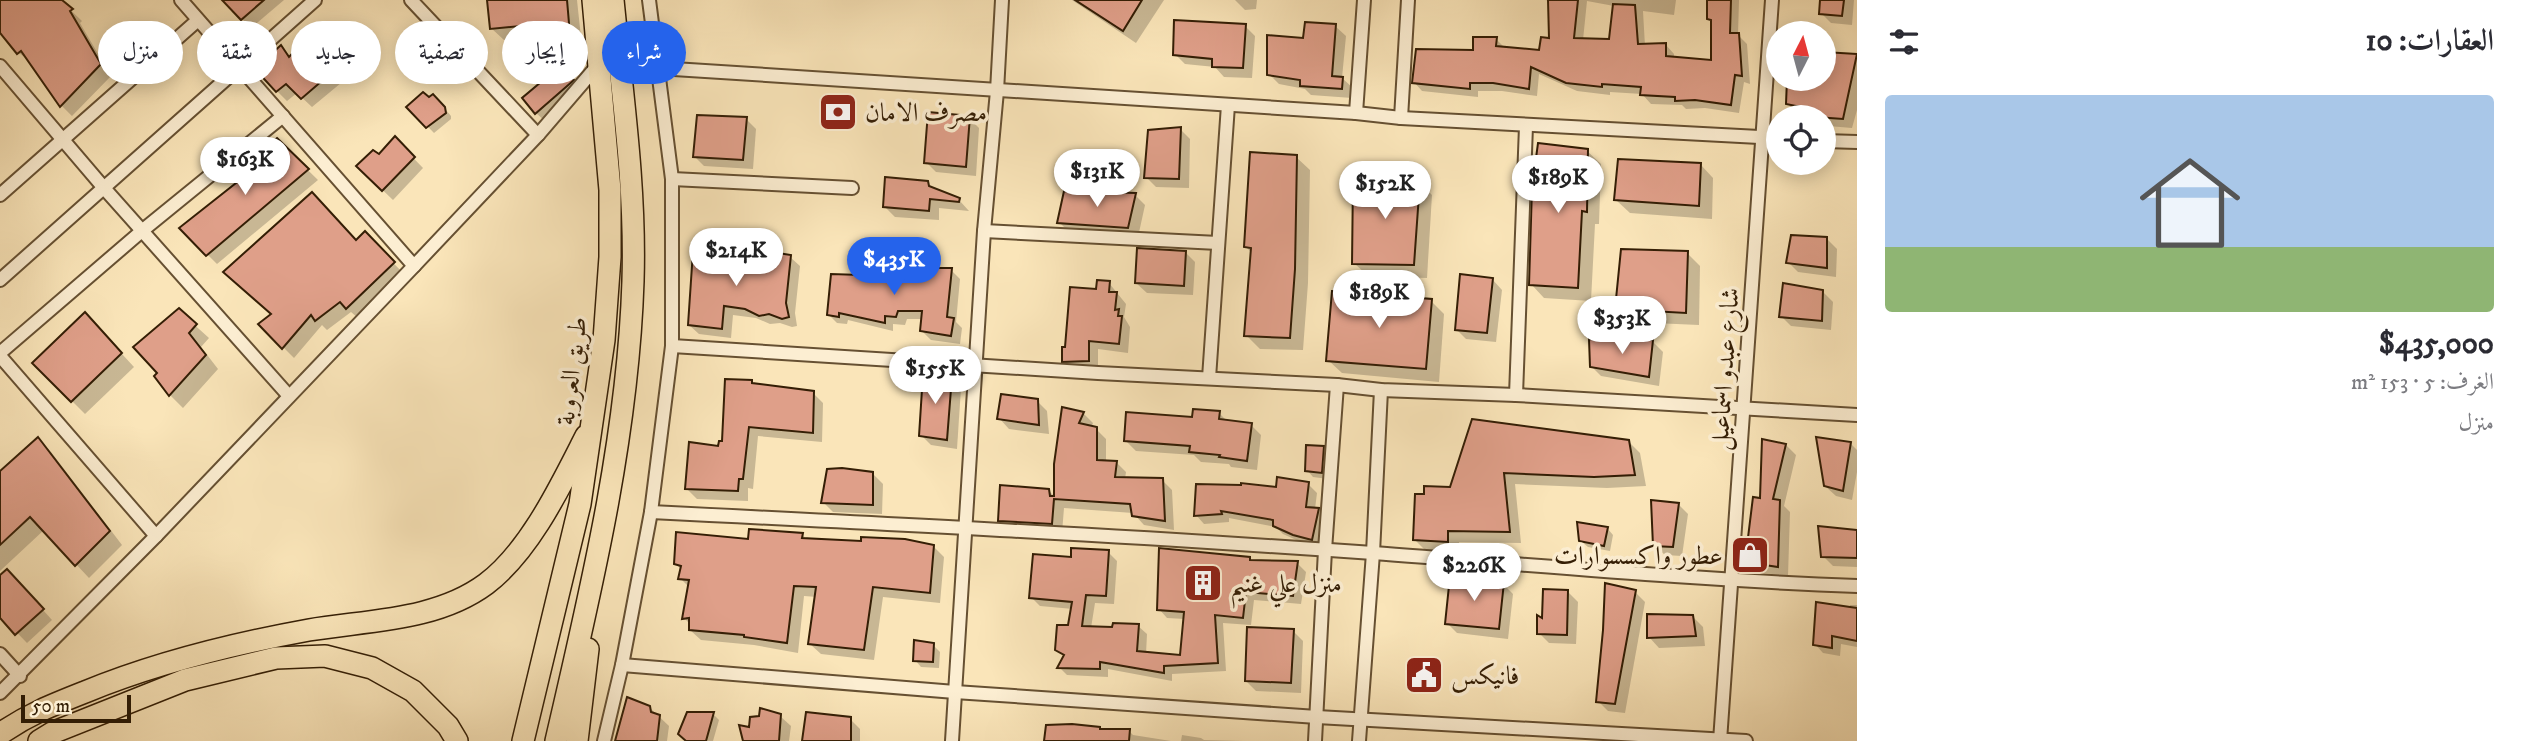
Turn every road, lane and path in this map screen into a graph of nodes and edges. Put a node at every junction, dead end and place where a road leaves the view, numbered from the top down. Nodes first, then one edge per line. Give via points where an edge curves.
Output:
1 (181, 0) edge
2 (315, 0) edge
3 (411, 0) edge
4 (593, 0) edge
5 (613, 0) edge
6 (649, 0) edge
7 (1002, 0) edge
8 (1364, 0) edge
9 (1408, 0) edge
10 (1772, 0) edge
11 (198, 20) joint
12 (652, 21) edge
13 (277, 34) edge
14 (598, 65) junction
15 (0, 66) edge
16 (686, 70) edge
17 (221, 84) edge
18 (255, 84) edge
19 (660, 84) edge
20 (997, 91) junction
21 (1228, 105) junction
22 (1356, 113) junction
23 (283, 116) junction
24 (1401, 118) junction
25 (1526, 126) junction
26 (538, 135) junction
27 (1763, 138) junction
28 (64, 140) junction
29 (1836, 141) edge
30 (1857, 142) edge
31 (672, 179) junction
32 (104, 188) junction
33 (852, 188) dead end
34 (0, 195) edge
35 (143, 230) junction
36 (984, 231) junction
37 (1218, 243) junction
38 (414, 266) junction
39 (0, 280) edge
40 (672, 346) junction
41 (0, 355) edge
42 (977, 365) junction
43 (1209, 379) junction
44 (1337, 385) junction
45 (1381, 390) junction
46 (1516, 395) junction
47 (289, 396) junction
48 (1745, 408) junction
49 (1857, 415) edge
50 (593, 422) junction
51 (652, 512) junction
52 (966, 527) junction
53 (156, 536) junction
54 (1325, 550) junction
55 (1373, 553) junction
56 (1733, 581) junction
57 (1857, 586) edge
58 (588, 606) junction
59 (0, 654) edge
60 (622, 665) junction
61 (20, 676) junction
62 (955, 692) junction
63 (0, 693) edge
64 (1317, 717) junction
65 (1360, 719) junction
66 (0, 734) edge
67 (1720, 740) edge
68 (39, 741) edge
69 (457, 741) edge
70 (523, 741) edge
71 (556, 741) edge
72 (578, 741) edge
73 (604, 741) edge
74 (952, 741) edge
75 (1315, 741) edge
76 (1359, 741) edge
77 (1746, 741) edge

1 - 11 street
2 - 13 street
3 - 26 street
4 - 14 highway, طريق العروبة
5 - 58 highway, طريق العروبة via 632,216 632,317 621,423
6 - 12 street
7 - 20 street
8 - 22 street
9 - 24 street
10 - 27 street, شارع عبدو اسماعيل
11 - 28 street
14 - 26 street
14 - 50 highway, طريق العروبة via 610,190 610,257
15 - 28 street
16 - 20 street
17 - 32 street
18 - 23 street
19 - 31 street
20 - 21 street
20 - 36 street
21 - 22 street
21 - 37 street
22 - 24 street
23 - 35 street
23 - 38 street
24 - 25 street
25 - 27 street
25 - 46 street
26 - 38 street
27 - 48 street, شارع عبدو اسماعيل
28 - 32 street
28 - 34 street
29 - 30 street
31 - 33 street
31 - 40 street
32 - 35 street
32 - 39 street
35 - 41 street
35 - 47 street
36 - 37 street
36 - 42 street
37 - 43 street
38 - 47 street
40 - 42 street
40 - 51 street
41 - 53 street
42 - 43 street
42 - 52 street
43 - 44 street
44 - 45 street
44 - 54 street
45 - 46 street
45 - 55 street
46 - 48 street
47 - 53 street
48 - 49 street
48 - 56 street, شارع عبدو اسماعيل
50 - 66 highway via 530,537 511,562 468,596 423,611 223,646 136,671 27,715
50 - 70 highway, طريق العروبة via 580,504
51 - 52 street
51 - 60 street
52 - 54 street
52 - 62 street
53 - 61 street
54 - 55 street
54 - 64 street
55 - 56 street
55 - 65 street
56 - 57 street
56 - 67 street, شارع عبدو اسماعيل
58 - 71 highway, طريق العروبة
58 - 72 highway
59 - 61 street
60 - 62 street
60 - 73 street
61 - 63 street
62 - 64 street
62 - 74 street
64 - 65 street
64 - 75 street
65 - 67 street
65 - 76 street
67 - 77 street
68 - 69 highway via 185,680 276,658 325,656 372,668 413,691

